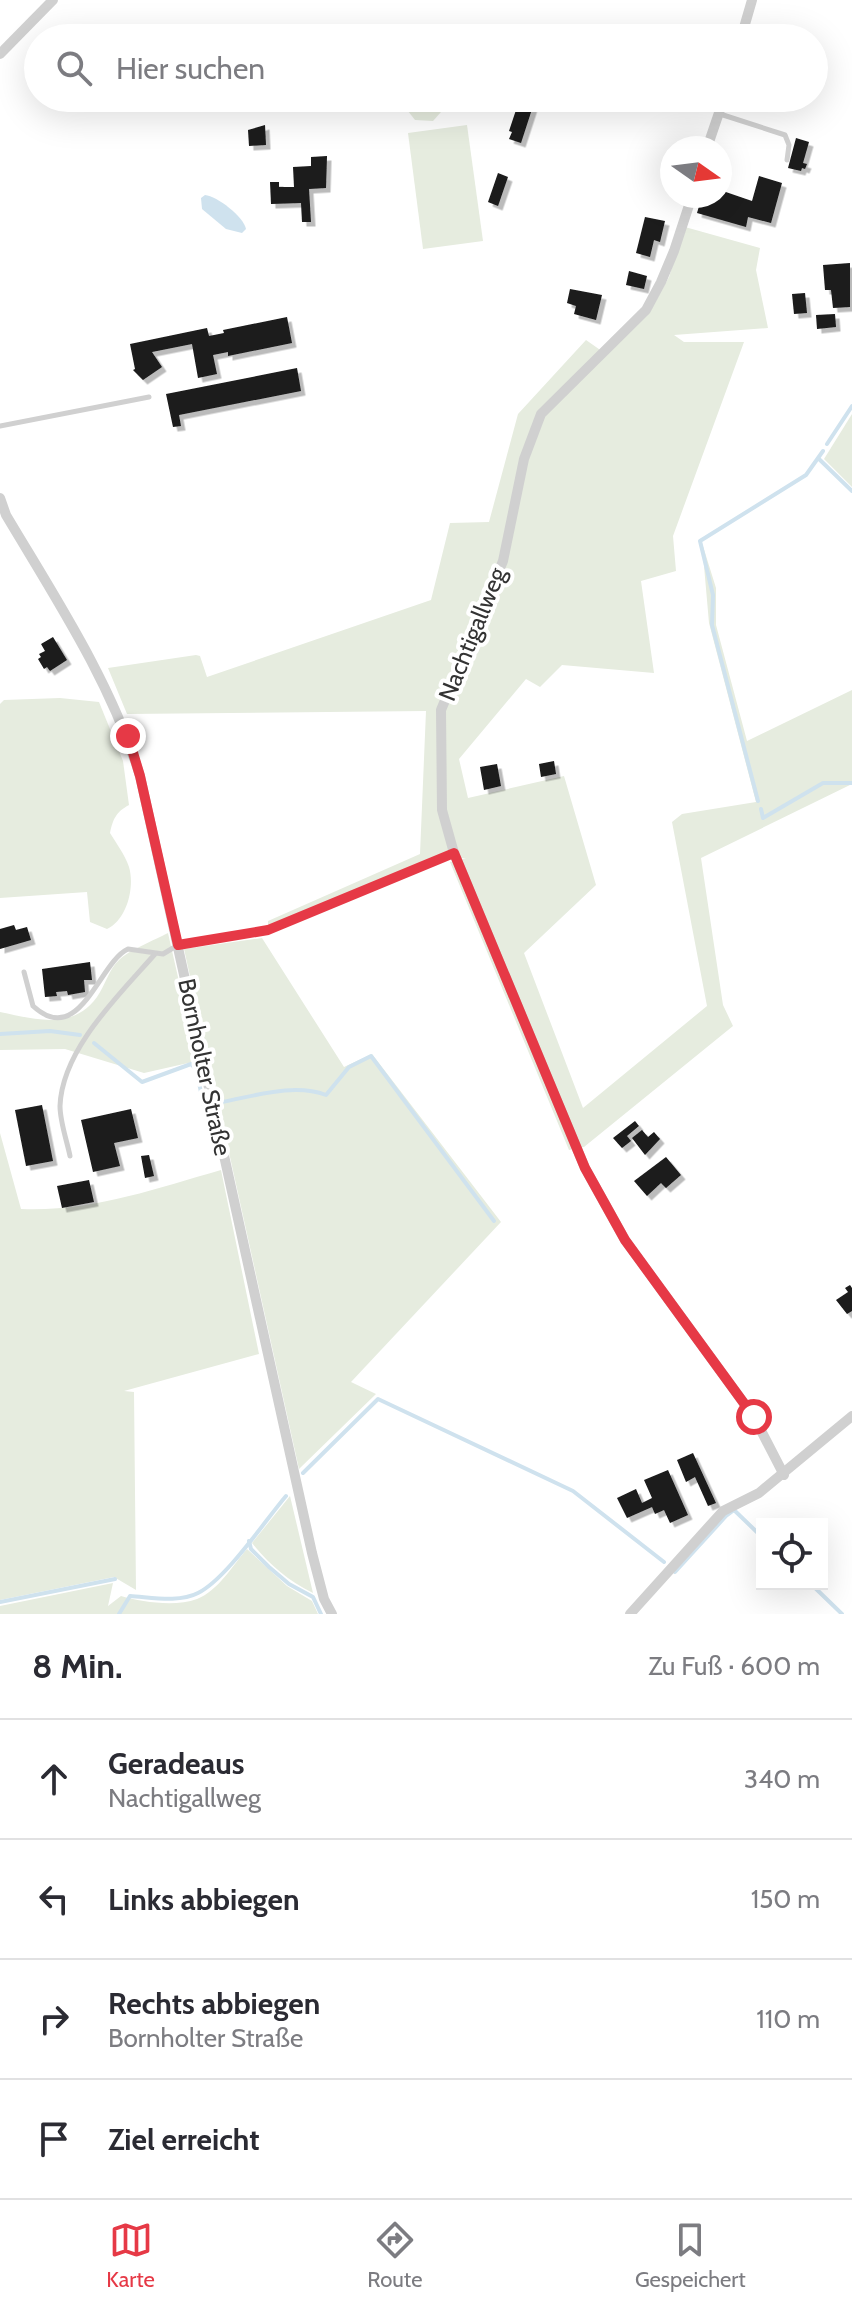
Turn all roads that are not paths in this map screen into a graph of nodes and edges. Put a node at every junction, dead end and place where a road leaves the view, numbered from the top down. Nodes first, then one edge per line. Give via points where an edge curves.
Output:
1 (53, 0) edge
2 (752, 0) edge
3 (29, 24) edge
4 (745, 24) edge
5 (24, 30) edge
6 (0, 54) edge
7 (719, 114) joint
8 (711, 136) edge
9 (787, 160) dead end
10 (688, 208) edge
11 (149, 397) dead end
12 (0, 426) edge
13 (0, 498) edge
14 (454, 853) junction
15 (178, 945) junction
16 (155, 954) junction
17 (24, 972) dead end
18 (70, 1156) dead end
19 (852, 1416) edge
20 (784, 1475) junction
21 (332, 1614) edge
22 (630, 1614) edge

1 - 3 street
2 - 4 street
5 - 6 street
7 - 8 street
7 - 9 lane via 785,135
10 - 14 street, Nachtigallweg via 646,310 541,414 524,459 503,561 441,710 442,810
11 - 12 lane
13 - 15 street, Bornholter Straße via 86,649 128,736
14 - 15 lane via 268,930
14 - 20 street, Nachtigallweg via 585,1168 625,1240 754,1417
15 - 16 lane
15 - 21 street, Bornholter Straße via 312,1553
16 - 17 lane via 122,952 82,1005 57,1017 33,1006
16 - 18 lane via 87,1032 66,1079 60,1107
19 - 20 street
20 - 22 street via 723,1511

